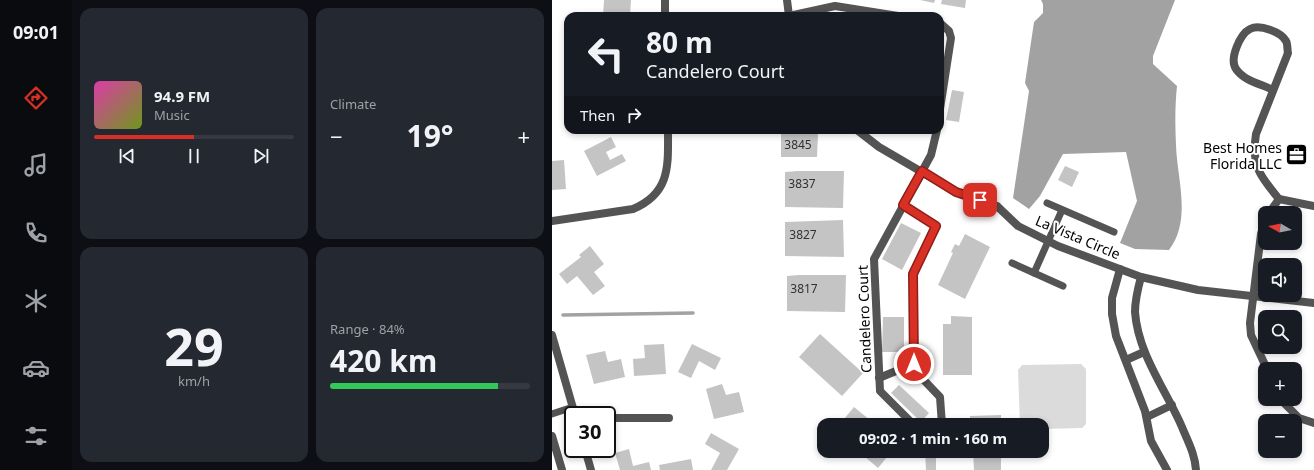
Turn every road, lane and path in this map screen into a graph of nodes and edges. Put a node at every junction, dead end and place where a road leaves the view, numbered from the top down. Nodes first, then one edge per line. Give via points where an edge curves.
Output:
1 (665, 0) edge
2 (787, 0) edge
3 (665, 12) edge
4 (788, 12) edge
5 (807, 12) edge
6 (873, 12) edge
7 (944, 26) edge
8 (944, 83) edge
9 (1274, 90) junction
10 (668, 134) edge
11 (862, 134) edge
12 (936, 134) edge
13 (922, 171) junction
14 (1279, 199) junction
15 (1047, 203) dead end
16 (903, 205) junction
17 (1274, 206) edge
18 (1314, 206) edge
19 (1062, 210) junction
20 (552, 221) edge
21 (1114, 232) dead end
22 (1049, 240) junction
23 (1259, 250) edge
24 (1012, 263) dead end
25 (1120, 269) junction
26 (1034, 273) junction
27 (1141, 277) junction
28 (1063, 286) dead end
29 (1253, 297) junction
30 (1314, 303) edge
31 (552, 335) edge
32 (1144, 352) junction
33 (1126, 360) junction
34 (1264, 362) edge
35 (914, 364) junction
36 (879, 378) junction
37 (1172, 405) junction
38 (573, 406) edge
39 (1287, 406) edge
40 (564, 412) edge
41 (552, 414) edge
42 (1147, 417) junction
43 (616, 418) edge
44 (669, 418) dead end
45 (907, 418) edge
46 (942, 418) edge
47 (1314, 422) edge
48 (552, 436) edge
49 (588, 458) edge
50 (562, 470) edge
51 (591, 470) edge
52 (1167, 470) edge
53 (1196, 470) edge

1 - 3 street
2 - 4 street
5 - 6 street via 835,6
7 - 8 street via 949,30 951,38
9 - 9 street via 1288,53 1287,41 1278,33 1261,27 1251,28 1243,35 1234,56 1235,68 1244,77
9 - 14 street via 1256,134 1255,163 1260,176
10 - 20 street via 666,176 652,198 633,209
11 - 13 street, La Vista Circle via 879,147
12 - 13 street, Candelero Court via 931,155
13 - 16 street, Candelero Court
13 - 22 street, La Vista Circle via 956,192 997,206 1018,226
14 - 17 street
14 - 18 street
15 - 19 lane
16 - 35 street via 936,226 913,274
16 - 36 street, Candelero Court via 874,259
19 - 21 lane
19 - 22 lane
22 - 25 street, La Vista Circle via 1058,246
22 - 26 lane
23 - 29 street
24 - 26 lane
25 - 27 street, La Vista Circle
25 - 33 street via 1112,298 1112,314 1116,336
26 - 28 lane
27 - 29 street, La Vista Circle via 1198,290
27 - 32 street via 1135,312
29 - 30 street, La Vista Circle
29 - 34 street via 1251,335
31 - 38 street
32 - 33 street
32 - 37 street
33 - 42 street
35 - 36 street
35 - 46 street via 918,375 940,397
36 - 45 street, Candelero Court via 880,391
37 - 42 street
37 - 53 street via 1196,458
39 - 47 street via 1299,418
40 - 41 lane
42 - 52 street via 1151,441
43 - 44 street
48 - 50 street
49 - 51 street

